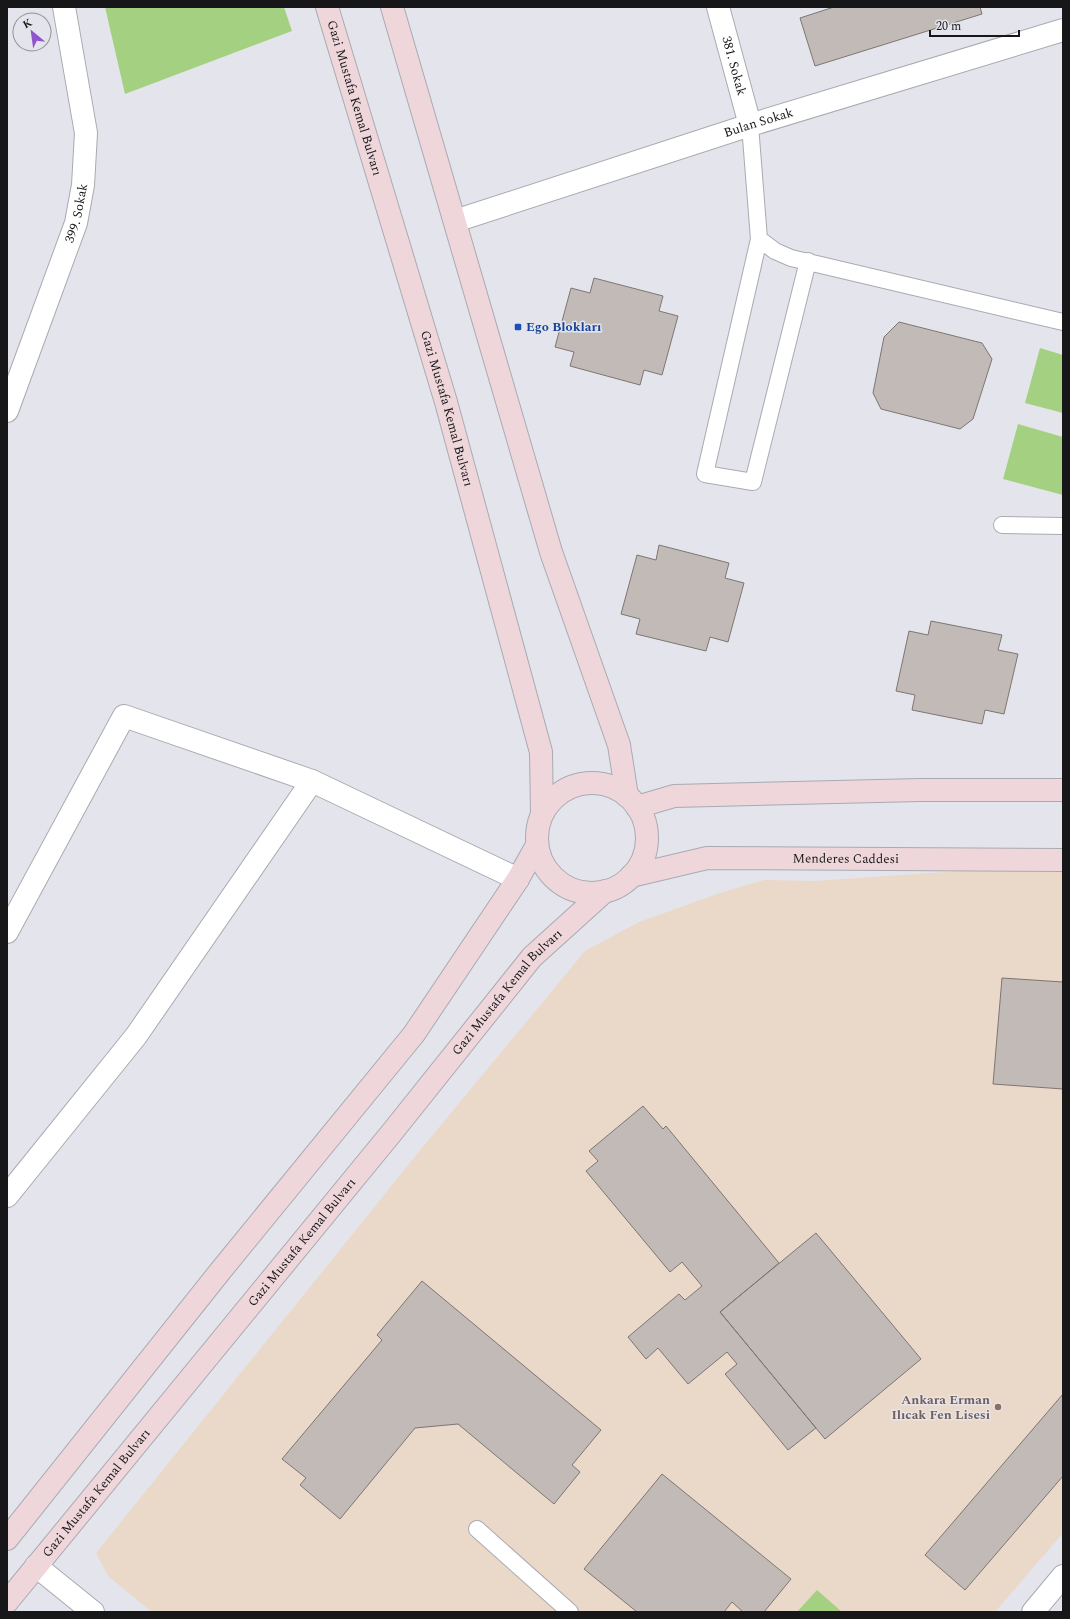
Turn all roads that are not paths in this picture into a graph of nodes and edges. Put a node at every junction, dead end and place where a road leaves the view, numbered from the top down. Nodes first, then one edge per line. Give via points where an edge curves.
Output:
1 (64, 7) edge
2 (327, 7) edge
3 (392, 7) edge
4 (718, 7) edge
5 (1063, 30) edge
6 (750, 125) junction
7 (455, 221) junction
8 (759, 239) junction
9 (808, 261) junction
10 (1063, 322) edge
11 (16, 361) edge
12 (7, 411) edge
13 (1002, 525) dead end
14 (1063, 526) edge
15 (312, 781) junction
16 (1063, 790) edge
17 (632, 801) junction
18 (542, 814) junction
19 (537, 845) junction
20 (1063, 860) edge
21 (631, 876) junction
22 (518, 879) junction
23 (605, 891) junction
24 (7, 932) edge
25 (7, 1196) edge
26 (477, 1529) dead end
27 (9, 1534) edge
28 (36, 1566) junction
29 (1063, 1576) edge
30 (7, 1602) edge
31 (93, 1612) edge
32 (570, 1612) edge
33 (1033, 1612) edge

1 - 11 street, 399. Sokak via 86,134 86,168 76,223
2 - 18 main road, Gazi Mustafa Kemal Bulvarı via 446,402 541,752
3 - 7 main road
4 - 6 street, 381. Sokak
5 - 6 street, Bulan Sokak
6 - 7 street, Bulan Sokak
6 - 8 lane
7 - 17 main road via 551,552 619,745
8 - 9 lane via 775,251 791,258
8 - 9 lane via 705,474 753,482
9 - 10 lane
11 - 12 street, 399. Sokak
13 - 14 lane
15 - 22 street
15 - 24 street via 124,716
15 - 25 street via 136,1036
16 - 17 main road via 920,790 674,796
17 - 18 main road via 614,788 599,784 581,784 565,790
17 - 21 main road via 644,820 647,835 640,864
18 - 19 main road
19 - 22 main road
19 - 23 main road via 541,860 549,873 560,883 572,890 583,892
20 - 21 main road, Menderes Caddesi via 707,858
21 - 23 main road via 619,886
22 - 27 main road via 414,1034
23 - 28 main road, Gazi Mustafa Kemal Bulvarı via 532,957
26 - 32 lane
28 - 30 main road, Gazi Mustafa Kemal Bulvarı
28 - 31 street
29 - 33 street

